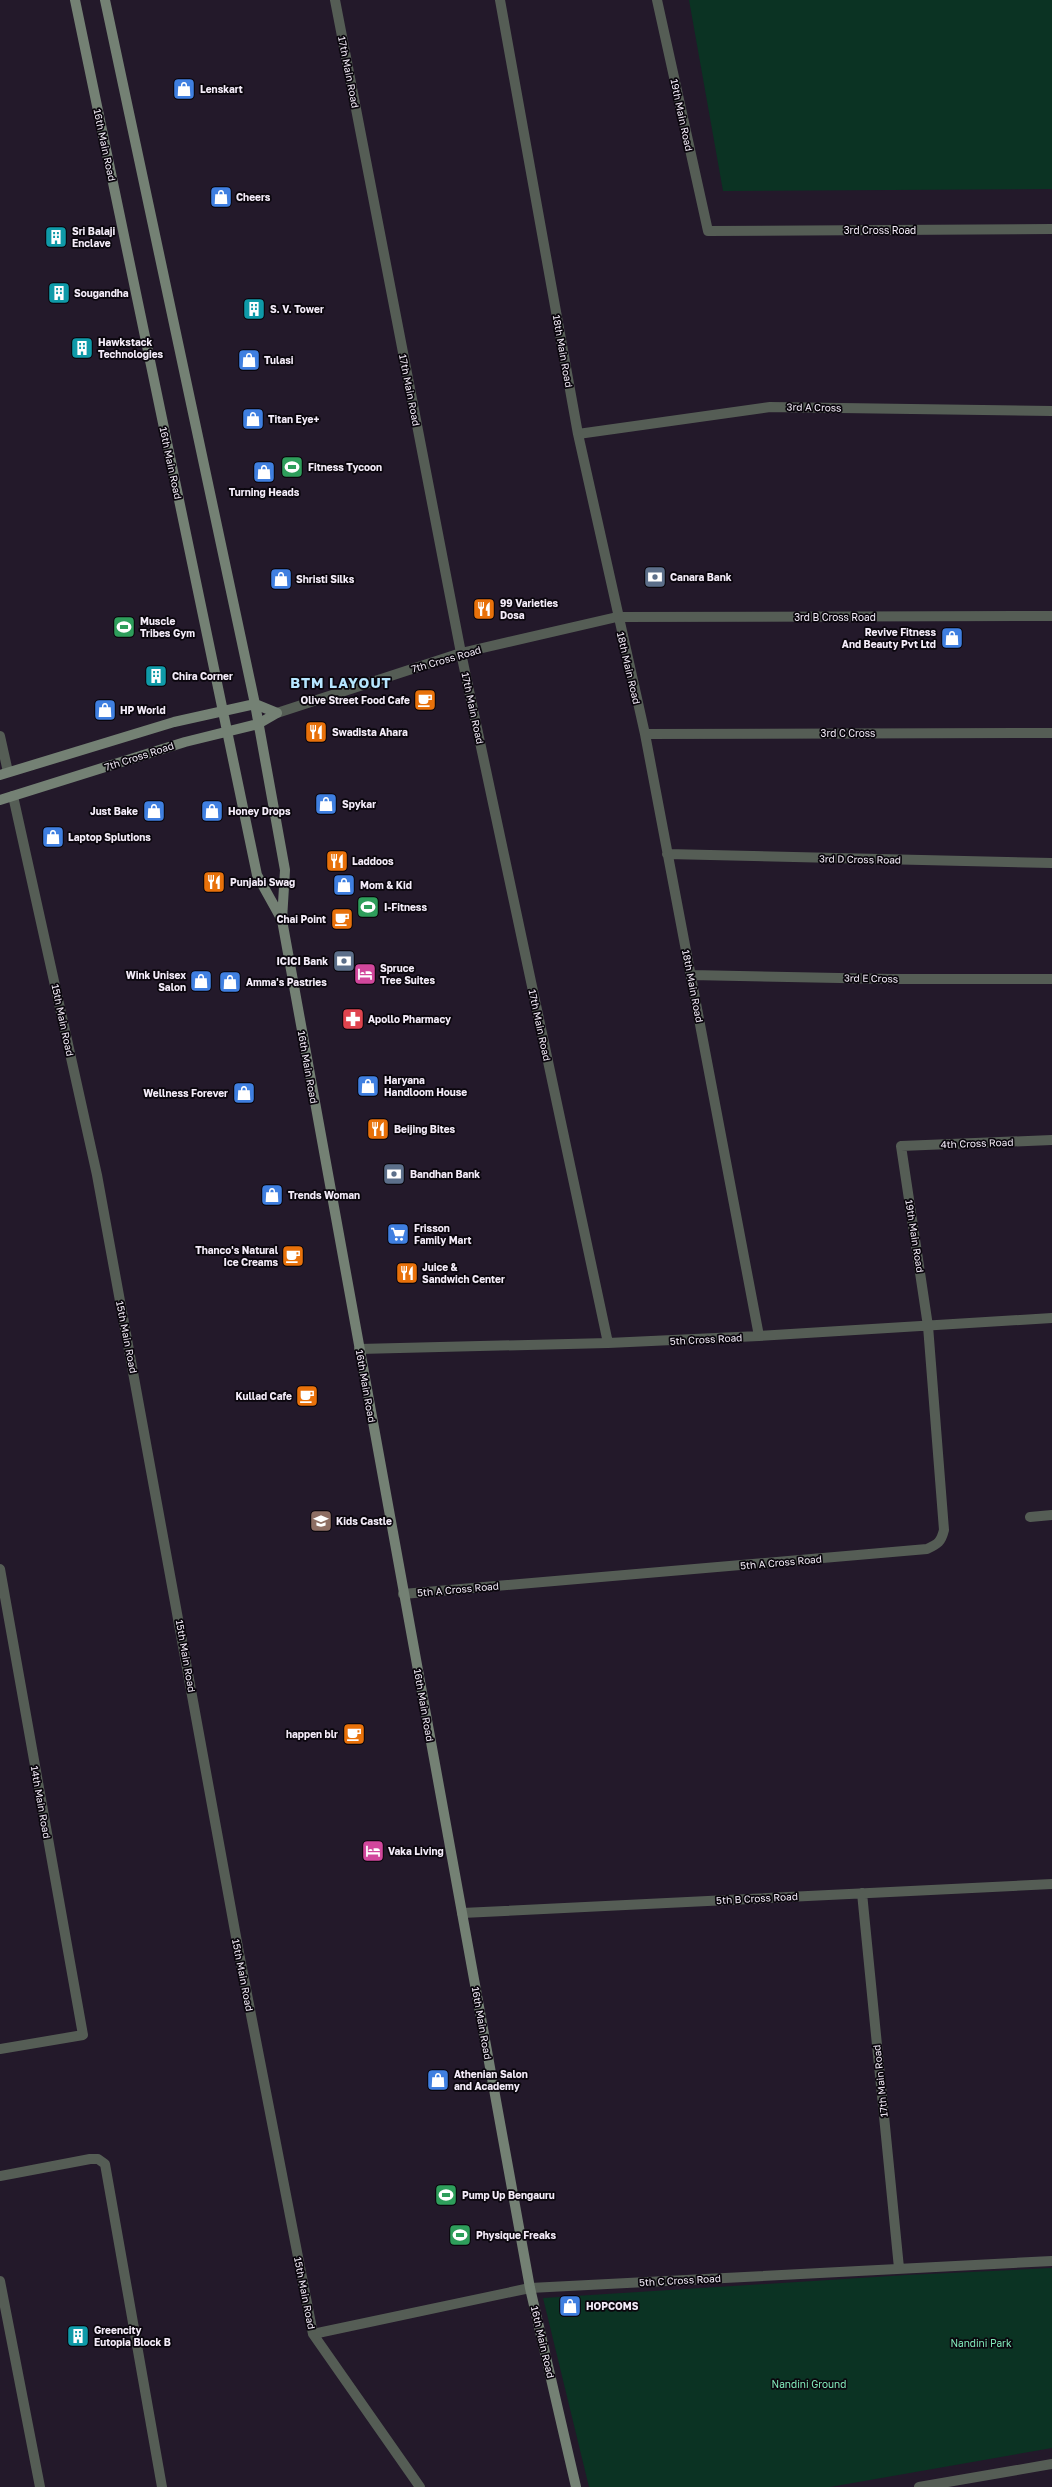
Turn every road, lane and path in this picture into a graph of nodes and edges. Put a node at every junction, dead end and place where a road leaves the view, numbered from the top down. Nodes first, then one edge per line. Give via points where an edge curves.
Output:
1 (75, 0) edge
2 (106, 0) edge
3 (335, 0) edge
4 (500, 0) edge
5 (657, 0) edge
6 (1052, 229) edge
7 (708, 231) joint
8 (1052, 411) edge
9 (578, 434) junction
10 (1052, 616) edge
11 (617, 617) junction
12 (461, 653) junction
13 (255, 704) junction
14 (222, 711) junction
15 (278, 713) junction
16 (258, 724) junction
17 (227, 732) junction
18 (1052, 733) edge
19 (645, 734) junction
20 (0, 736) edge
21 (4, 773) edge
22 (13, 796) junction
23 (0, 800) edge
24 (667, 854) junction
25 (1052, 863) edge
26 (282, 920) junction
27 (691, 975) junction
28 (1052, 979) edge
29 (1052, 1140) edge
30 (901, 1146) joint
31 (1052, 1318) edge
32 (928, 1326) junction
33 (759, 1336) junction
34 (608, 1343) junction
35 (359, 1349) junction
36 (1052, 1515) edge
37 (1030, 1517) dead end
38 (0, 1569) edge
39 (404, 1594) junction
40 (1052, 1884) edge
41 (862, 1893) junction
42 (462, 1913) junction
43 (0, 2049) edge
44 (0, 2176) edge
45 (1052, 2261) edge
46 (899, 2268) junction
47 (0, 2281) edge
48 (530, 2288) junction
49 (312, 2334) junction
50 (1052, 2464) edge
51 (40, 2487) edge
52 (162, 2487) edge
53 (420, 2487) edge
54 (576, 2487) edge
55 (919, 2487) edge

1 - 14 street, 16th Main Road
2 - 13 street, 16th Main Road
3 - 12 street, 17th Main Road
4 - 9 street, 18th Main Road
5 - 7 street, 19th Main Road
6 - 7 street, 3rd Cross Road
8 - 9 street, 3rd A Cross via 770,407
9 - 11 street, 18th Main Road
10 - 11 street, 3rd B Cross Road
11 - 12 street, 7th Cross Road
11 - 19 street, 18th Main Road
12 - 15 street, 7th Cross Road
12 - 34 street, 17th Main Road
13 - 14 street
13 - 15 street
13 - 16 street, 16th Main Road
14 - 17 street, 16th Main Road
14 - 21 street via 174,722
15 - 16 street, 7th Cross Road
16 - 17 street, 7th Cross Road
16 - 26 street, 16th Main Road via 285,870
17 - 22 street, 7th Cross Road via 185,742
17 - 26 street, 16th Main Road via 257,875
18 - 19 street, 3rd C Cross
19 - 24 street, 18th Main Road
20 - 21 street
22 - 23 street, 7th Cross Road
22 - 49 street, 15th Main Road via 97,1175 239,1953
24 - 25 street, 3rd D Cross Road
24 - 27 street, 18th Main Road
26 - 35 street, 16th Main Road
27 - 28 street, 3rd E Cross
27 - 33 street, 18th Main Road
29 - 30 street, 4th Cross Road
30 - 32 street, 19th Main Road
31 - 32 street, 5th Cross Road
32 - 33 street, 5th Cross Road
32 - 39 street, 5th A Cross Road via 944,1530 941,1541 936,1545 927,1549
33 - 34 street, 5th Cross Road
34 - 35 street, 5th Cross Road
35 - 39 street, 16th Main Road
36 - 37 street
38 - 43 street, 14th Main Road via 83,2035
39 - 42 street, 16th Main Road
40 - 41 street, 5th B Cross Road
41 - 42 street, 5th B Cross Road
41 - 46 street, 17th Main Road
42 - 48 street, 16th Main Road
44 - 52 street via 90,2159 98,2159 105,2164
45 - 46 street, 5th C Cross Road
46 - 48 street, 5th C Cross Road
47 - 51 street
48 - 49 street, 5th C Cross Road
48 - 54 street, 16th Main Road
49 - 53 street, 15th Main Road
50 - 55 street

